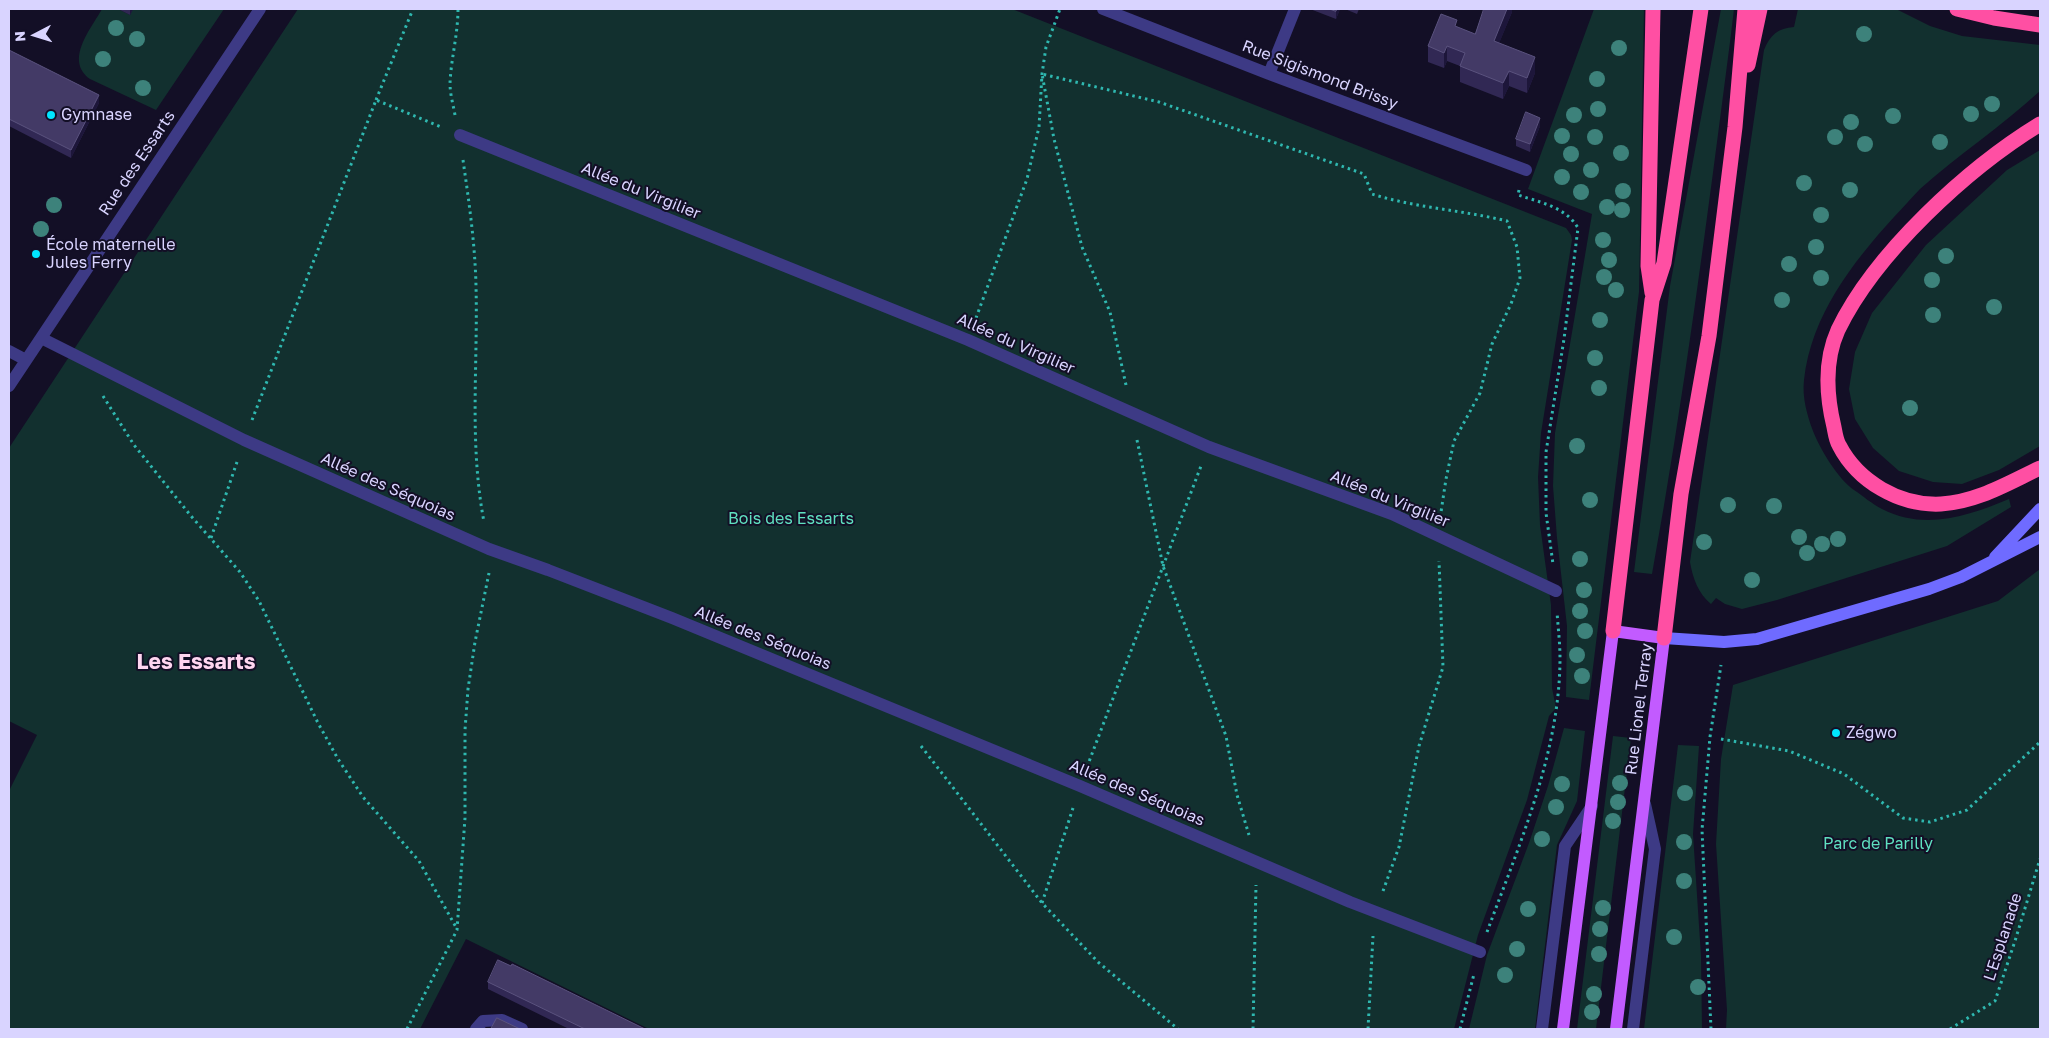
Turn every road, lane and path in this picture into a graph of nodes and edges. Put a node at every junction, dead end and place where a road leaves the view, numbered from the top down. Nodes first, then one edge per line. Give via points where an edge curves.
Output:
1 (260, 9) edge
2 (414, 9) edge
3 (458, 9) edge
4 (1060, 9) edge
5 (1103, 9) edge
6 (1295, 9) edge
7 (1653, 9) edge
8 (1701, 9) edge
9 (1745, 9) edge
10 (1760, 9) edge
11 (1957, 9) edge
12 (2040, 25) edge
13 (1042, 74) junction
14 (1269, 74) junction
15 (376, 100) junction
16 (2040, 124) edge
17 (1735, 127) junction
18 (460, 135) junction
19 (1526, 170) dead end
20 (1652, 300) junction
21 (41, 338) junction
22 (968, 340) junction
23 (9, 351) edge
24 (26, 360) junction
25 (9, 386) edge
26 (102, 394) dead end
27 (1132, 413) junction
28 (244, 440) junction
29 (1209, 447) junction
30 (2040, 468) edge
31 (2040, 509) edge
32 (1438, 536) junction
33 (2040, 537) edge
34 (211, 538) junction
35 (488, 549) junction
36 (1988, 564) junction
37 (1163, 566) junction
38 (1556, 590) dead end
39 (1613, 631) junction
40 (1664, 638) junction
41 (1724, 642) junction
42 (1720, 739) dead end
43 (916, 740) dead end
44 (2040, 742) edge
45 (1080, 786) junction
46 (1644, 800) junction
47 (1592, 806) junction
48 (2040, 859) edge
49 (1257, 862) junction
50 (1042, 903) junction
51 (1375, 911) junction
52 (457, 930) junction
53 (1480, 952) dead end
54 (407, 1029) edge
55 (476, 1029) edge
56 (522, 1029) edge
57 (1178, 1029) edge
58 (1253, 1029) edge
59 (1368, 1029) edge
60 (1542, 1029) edge
61 (1563, 1029) edge
62 (1616, 1029) edge
63 (1633, 1029) edge
64 (1711, 1029) edge
65 (1950, 1029) edge

1 - 21 street, Rue des Essarts
2 - 15 path
3 - 18 path via 450,82
4 - 13 path via 1046,47
5 - 14 street, Rue Sigismond Brissy
6 - 14 street
7 - 20 highway via 1648,266
8 - 20 highway via 1664,263
9 - 17 highway
10 - 17 highway
11 - 12 highway
13 - 22 path via 1039,127 1027,179
13 - 27 path via 1054,139 1082,247 1110,312
13 - 32 path via 1159,102 1364,174 1372,194 1507,221 1518,247 1520,278 1492,344 1480,393 1454,441
14 - 19 street, Rue Sigismond Brissy
15 - 18 path
15 - 28 path
16 - 30 highway via 1953,190 1876,271 1838,332 1828,366 1827,394 1838,444 1860,473 1882,490 1901,498 1928,504 1969,501
17 - 40 highway via 1709,336 1681,494
18 - 22 street, Allée du Virgilier
18 - 35 path via 472,222 476,286 474,448
20 - 39 highway
21 - 24 street, Rue des Essarts
21 - 28 street, Allée des Séquoias
22 - 27 street, Allée du Virgilier
23 - 24 street
24 - 25 street, Rue des Essarts
26 - 34 path via 134,445
27 - 29 street, Allée du Virgilier
27 - 37 path
28 - 34 path
28 - 35 street, Allée des Séquoias
29 - 32 street, Allée du Virgilier via 1392,514
29 - 37 path
31 - 36 main road, Rue Lionel Terray
32 - 38 street, Allée du Virgilier
32 - 51 path via 1443,667 1419,746 1399,848
33 - 36 main road, Rue Lionel Terray
34 - 52 path via 259,601 338,759 363,797 419,861
35 - 45 street, Allée des Séquoias via 672,618
35 - 52 path via 489,575 468,689 465,818
36 - 41 main road, Rue Lionel Terray via 1929,589 1757,639
37 - 45 path
37 - 49 path via 1226,736 1237,795
39 - 40 main road
39 - 47 main road
40 - 41 main road, Rue Lionel Terray
40 - 46 main road, Rue Lionel Terray
41 - 64 path via 1710,737 1702,830
42 - 44 path via 1789,751 1844,774 1903,818 1930,822 1967,810
43 - 50 path
45 - 49 street, Allée des Séquoias
45 - 50 path
46 - 62 main road, Rue Lionel Terray
46 - 63 street via 1655,849
47 - 60 street via 1565,846
47 - 61 main road
48 - 65 path, L'Esplanade via 1995,1001
49 - 51 street, Allée des Séquoias
49 - 58 path
50 - 57 path via 1098,962
51 - 53 street, Allée des Séquoias
51 - 59 path
52 - 54 path
55 - 56 street via 483,1021 502,1020

